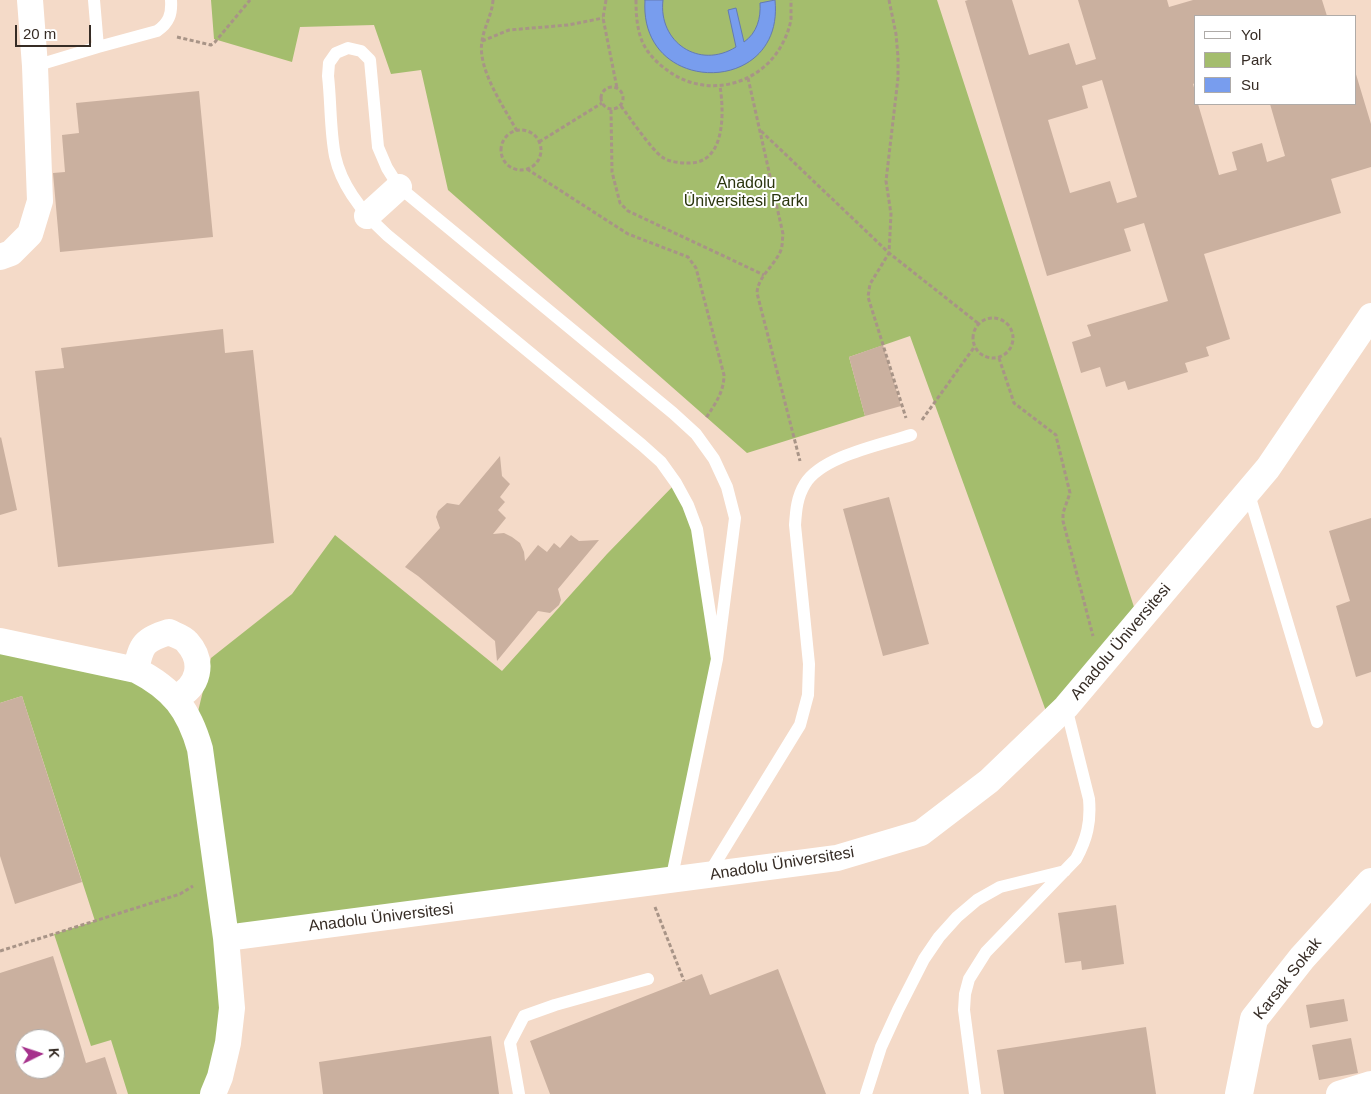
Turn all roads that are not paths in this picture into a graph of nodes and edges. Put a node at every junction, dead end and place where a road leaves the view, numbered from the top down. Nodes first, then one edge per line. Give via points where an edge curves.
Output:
1 (30, 0) edge
2 (94, 0) edge
3 (171, 0) edge
4 (98, 47) junction
5 (35, 66) junction
6 (399, 186) junction
7 (367, 216) junction
8 (0, 257) edge
9 (1371, 316) edge
10 (912, 435) road end
11 (1248, 491) junction
12 (0, 641) edge
13 (717, 659) junction
14 (136, 670) junction
15 (183, 693) junction
16 (1066, 707) junction
17 (1316, 722) dead end
18 (1065, 871) junction
19 (708, 876) junction
20 (1371, 882) edge
21 (658, 883) junction
22 (226, 938) junction
23 (648, 979) dead end
24 (1371, 1084) edge
25 (213, 1094) edge
26 (519, 1094) edge
27 (866, 1094) edge
28 (975, 1094) edge
29 (1239, 1094) edge
30 (1338, 1094) edge

1 - 5 street
2 - 4 lane
3 - 4 lane via 170,16 158,31
4 - 5 lane
5 - 8 street via 40,201 30,234 12,253
6 - 7 street
6 - 7 lane via 378,147 370,60 361,51 348,48 336,53 329,63 328,76 336,157 348,189
6 - 13 lane via 673,413 696,434 714,459 727,487 734,518
7 - 13 lane via 661,462 680,490 697,529
9 - 11 street, Anadolu Üniversitesi via 1268,468
10 - 19 lane via 820,467 806,483 797,503 795,524 809,664 808,695 800,725
11 - 16 street, Anadolu Üniversitesi
11 - 17 lane
12 - 14 street
13 - 21 lane
14 - 15 street
14 - 15 street via 140,650 145,644 151,638 169,632 186,641 196,658 197,677
15 - 22 street via 185,710 200,749
16 - 18 lane via 1090,814 1083,845
16 - 19 street, Anadolu Üniversitesi via 989,781 921,833 837,858
18 - 27 lane via 1000,887 977,900 938,937 881,1047
18 - 28 lane via 986,952 970,979 964,1010
19 - 21 street, Anadolu Üniversitesi
20 - 29 main road, Karsak Sokak via 1302,958 1254,1019
21 - 22 street, Anadolu Üniversitesi
22 - 25 street via 232,1008 228,1043
23 - 26 lane via 524,1016 510,1042
24 - 30 street

